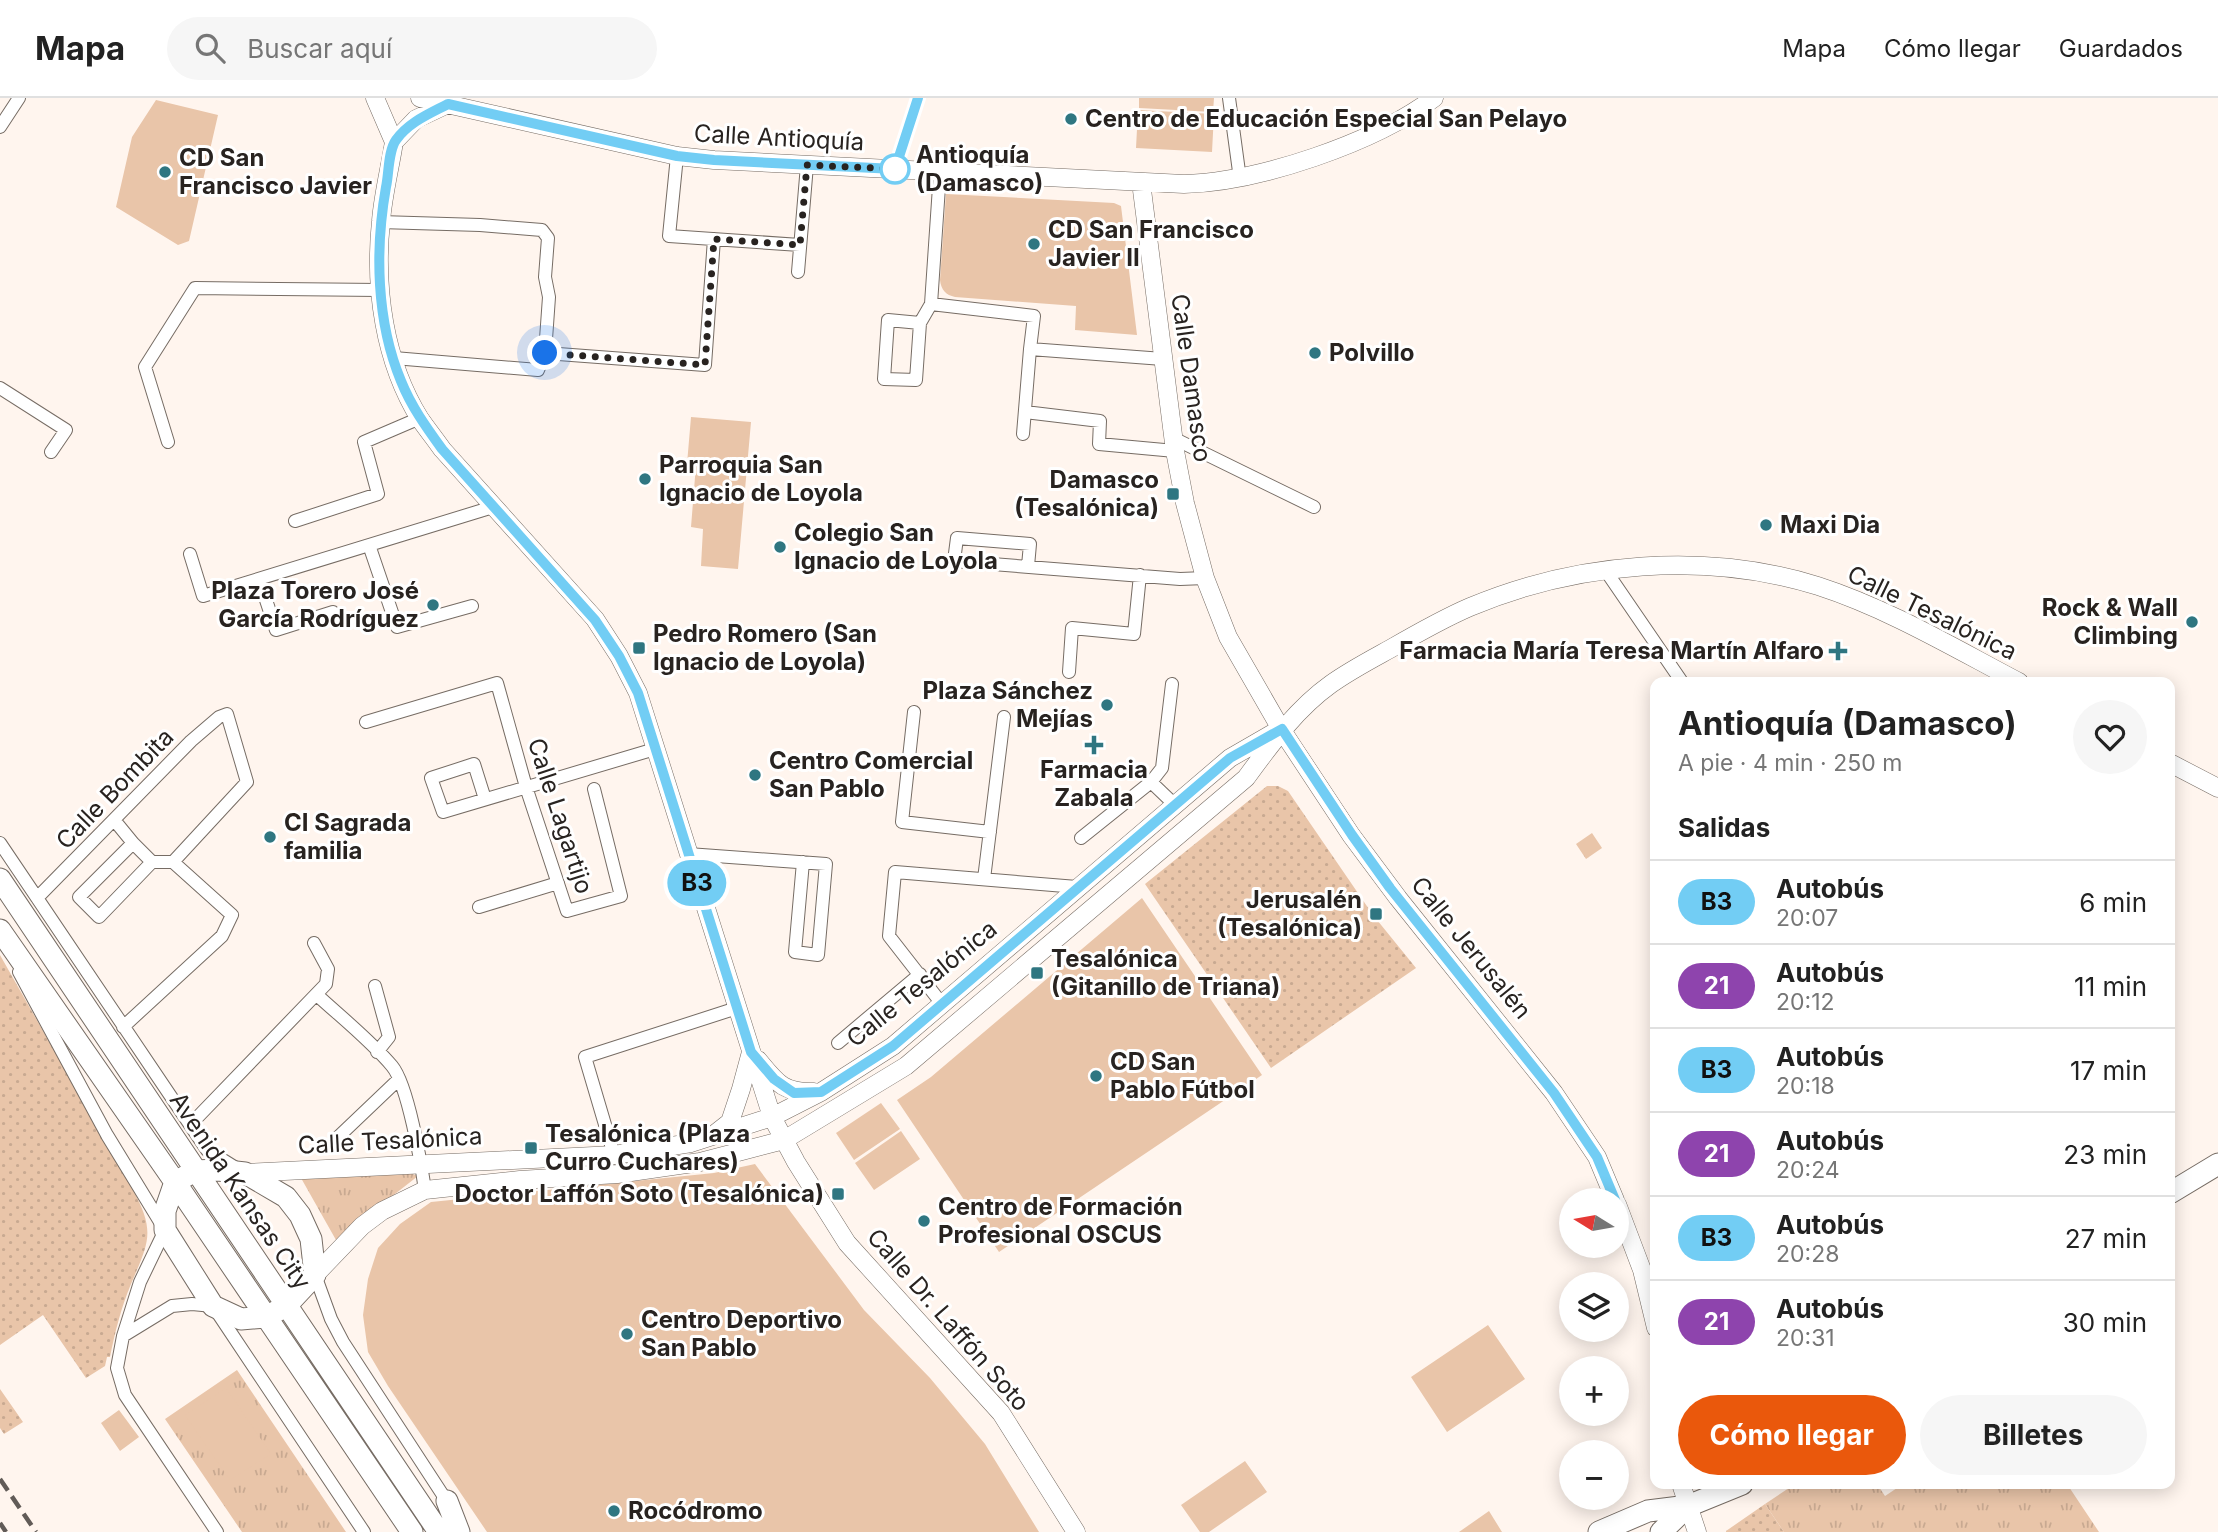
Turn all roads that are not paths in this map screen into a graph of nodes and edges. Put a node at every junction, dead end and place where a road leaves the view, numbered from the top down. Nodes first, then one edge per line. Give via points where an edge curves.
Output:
1 (19, 98) edge
2 (375, 98) edge
3 (420, 98) edge
4 (918, 98) edge
5 (1229, 98) edge
6 (1434, 98) edge
7 (448, 104) junction
8 (471, 104) edge
9 (0, 127) edge
10 (394, 142) junction
11 (677, 156) junction
12 (807, 165) junction
13 (895, 169) junction
14 (940, 172) junction
15 (1240, 179) junction
16 (1141, 182) junction
17 (380, 222) junction
18 (714, 239) junction
19 (800, 245) junction
20 (798, 272) dead end
21 (380, 290) junction
22 (931, 304) junction
23 (920, 323) junction
24 (1030, 349) junction
25 (545, 353) junction
26 (394, 358) junction
27 (1163, 359) junction
28 (0, 388) edge
29 (1025, 412) junction
30 (420, 418) junction
31 (1023, 434) dead end
32 (168, 442) dead end
33 (1174, 444) junction
34 (51, 452) dead end
35 (493, 507) junction
36 (1314, 507) dead end
37 (295, 521) dead end
38 (369, 545) junction
39 (190, 554) dead end
40 (1028, 566) junction
41 (1606, 571) junction
42 (1140, 575) junction
43 (1205, 578) junction
44 (259, 579) junction
45 (472, 606) dead end
46 (333, 612) dead end
47 (1069, 672) dead end
48 (1679, 677) edge
49 (2009, 677) edge
50 (1172, 684) dead end
51 (914, 712) dead end
52 (1004, 718) dead end
53 (366, 722) dead end
54 (1282, 729) junction
55 (655, 749) junction
56 (2175, 766) edge
57 (1151, 782) junction
58 (526, 787) junction
59 (2218, 788) edge
60 (593, 789) dead end
61 (485, 799) junction
62 (1175, 805) junction
63 (115, 821) junction
64 (990, 832) junction
65 (1081, 838) dead end
66 (0, 843) edge
67 (133, 843) junction
68 (688, 853) junction
69 (152, 862) junction
70 (173, 862) junction
71 (803, 862) junction
72 (0, 879) edge
73 (984, 879) junction
74 (558, 883) junction
75 (1077, 887) junction
76 (37, 898) junction
77 (479, 907) dead end
78 (0, 930) edge
79 (0, 937) edge
80 (314, 943) dead end
81 (920, 974) junction
82 (375, 986) dead end
83 (317, 995) junction
84 (942, 1004) junction
85 (737, 1008) junction
86 (123, 1027) junction
87 (838, 1043) dead end
88 (377, 1052) junction
89 (751, 1052) junction
90 (399, 1079) junction
91 (821, 1092) junction
92 (772, 1118) junction
93 (190, 1125) junction
94 (713, 1137) junction
95 (783, 1139) junction
96 (335, 1140) dead end
97 (614, 1155) junction
98 (421, 1164) junction
99 (2218, 1164) edge
100 (195, 1171) junction
101 (245, 1173) junction
102 (617, 1174) junction
103 (175, 1182) junction
104 (1610, 1188) edge
105 (425, 1190) junction
106 (2175, 1190) edge
107 (165, 1230) junction
108 (1629, 1236) edge
109 (315, 1275) junction
110 (1650, 1303) edge
111 (213, 1306) junction
112 (286, 1306) junction
113 (266, 1317) junction
114 (123, 1336) junction
115 (1683, 1489) edge
116 (1730, 1489) edge
117 (447, 1501) junction
118 (1688, 1506) junction
119 (217, 1532) edge
120 (364, 1532) edge
121 (412, 1532) edge
122 (439, 1532) edge
123 (460, 1532) edge
124 (468, 1532) edge
125 (1076, 1532) edge
126 (1599, 1532) edge
127 (1661, 1532) edge
128 (1697, 1532) edge

1 - 9 street
2 - 10 street
3 - 7 street, Calle Antioquía
4 - 13 street
5 - 15 street
6 - 15 street, Calle Antioquía via 1376,132
7 - 8 street, Calle Antioquía
7 - 10 street via 416,119
8 - 11 street, Calle Antioquía
10 - 17 street, Calle Dr. Laffón Soto
11 - 12 street, Calle Antioquía
11 - 18 street via 669,236
12 - 13 street, Calle Antioquía
12 - 19 street
13 - 14 street, Calle Antioquía
14 - 16 street, Calle Antioquía
14 - 22 street
15 - 16 street, Calle Antioquía
16 - 27 street, Calle Damasco
17 - 21 street, Calle Dr. Laffón Soto
17 - 25 street via 542,230 548,238
18 - 19 street
18 - 25 street via 705,365
19 - 20 street
21 - 26 street, Calle Dr. Laffón Soto
21 - 32 street via 195,288 145,367
22 - 23 street
22 - 24 street via 1034,316
23 - 23 street via 888,320 884,379 916,380
24 - 27 street
24 - 29 street
25 - 26 street via 538,370
26 - 30 street, Calle Dr. Laffón Soto
27 - 33 street, Calle Damasco
28 - 34 street via 66,430
29 - 31 street
29 - 33 street via 1100,421 1099,444
30 - 35 street, Calle Dr. Laffón Soto
30 - 37 street via 364,442 378,494
33 - 36 street
33 - 43 street, Calle Damasco
35 - 38 street
35 - 55 street, Calle Dr. Laffón Soto via 595,620 638,693
38 - 44 street
38 - 45 street via 397,628
39 - 44 street via 203,596
40 - 40 street via 954,561 957,538 1030,544
40 - 42 street
41 - 48 street
41 - 49 street, Calle Tesalónica via 1708,566 1818,586 1869,605
41 - 54 street, Calle Tesalónica via 1518,590 1433,625 1330,684
42 - 43 street
42 - 47 street via 1133,634 1072,628
43 - 54 street, Calle Damasco via 1228,637
44 - 46 street via 276,630
50 - 57 street via 1163,768
51 - 64 street via 902,822
52 - 64 street
53 - 58 street, Calle Lagartijo via 497,683
54 - 62 street, Calle Tesalónica via 1230,758
54 - 95 street, Calle Tesalónica via 1246,778 906,1066
54 - 104 street, Calle Jerusalén via 1390,888 1554,1093 1597,1157
55 - 58 street
55 - 68 street, Calle Dr. Laffón Soto
56 - 59 street
57 - 62 street
57 - 65 street
58 - 61 street
58 - 74 street, Calle Lagartijo
60 - 74 street, Calle Lagartijo via 621,895 567,911
61 - 61 street via 443,812 431,778 474,764
62 - 75 street, Calle Tesalónica
63 - 67 street
63 - 70 street, Calle Bombita via 191,741 227,714 247,782
63 - 76 street, Calle Bombita
64 - 73 street
66 - 76 street, Avenida Kansas City
67 - 69 street
67 - 69 street via 79,897 99,916
68 - 71 street
68 - 85 street, Calle Dr. Laffón Soto
69 - 70 street
70 - 86 street via 232,915 222,936
71 - 71 street via 826,864 818,955 795,952
72 - 100 main road, Avenida Kansas City
73 - 75 street
73 - 81 street via 895,872 889,936
74 - 77 street
75 - 84 street, Calle Tesalónica
76 - 86 street, Avenida Kansas City
78 - 103 main road, Avenida Kansas City
79 - 107 street via 107,1135
80 - 83 street via 328,969 326,984
81 - 84 street
81 - 87 street
82 - 88 street via 389,1037
83 - 88 street
83 - 93 street
84 - 91 street, Calle Tesalónica via 893,1046
85 - 89 street, Calle Dr. Laffón Soto
85 - 97 street via 586,1057
86 - 93 street, Avenida Kansas City
88 - 90 street
89 - 91 street via 774,1079 794,1093
89 - 92 street, Calle Dr. Laffón Soto
89 - 94 street via 730,1122
90 - 96 street
90 - 98 street
91 - 92 street, Calle Tesalónica
92 - 94 street, Calle Tesalónica
92 - 95 street, Calle Dr. Laffón Soto
93 - 101 street, Avenida Kansas City via 206,1150
94 - 97 street, Calle Tesalónica
95 - 102 street, Calle Tesalónica via 700,1162
95 - 125 street, Calle Dr. Laffón Soto via 847,1243 1001,1413
97 - 98 street, Calle Tesalónica
97 - 102 street
98 - 101 street, Calle Tesalónica
98 - 105 street
99 - 106 main road
100 - 101 main road
100 - 103 main road
100 - 112 main road, Avenida Kansas City
101 - 109 main road via 286,1197 300,1216 311,1239
102 - 105 street, Calle Tesalónica
103 - 107 main road via 165,1211
103 - 113 main road, Avenida Kansas City
105 - 109 street, Calle Tesalónica via 382,1210
107 - 111 main road
107 - 114 street via 140,1282
108 - 110 street, Calle Jerusalén
109 - 112 main road
109 - 117 street, Avenida Kansas City via 343,1342
111 - 113 main road via 241,1319
111 - 114 street via 172,1306
111 - 120 street
112 - 113 main road
112 - 122 main road, Avenida Kansas City
113 - 121 main road, Avenida Kansas City
114 - 119 street via 117,1368 124,1395
115 - 118 street
116 - 118 main road
117 - 123 main road
117 - 124 street, Avenida Kansas City
118 - 126 main road via 1648,1511
118 - 127 main road
118 - 128 street

